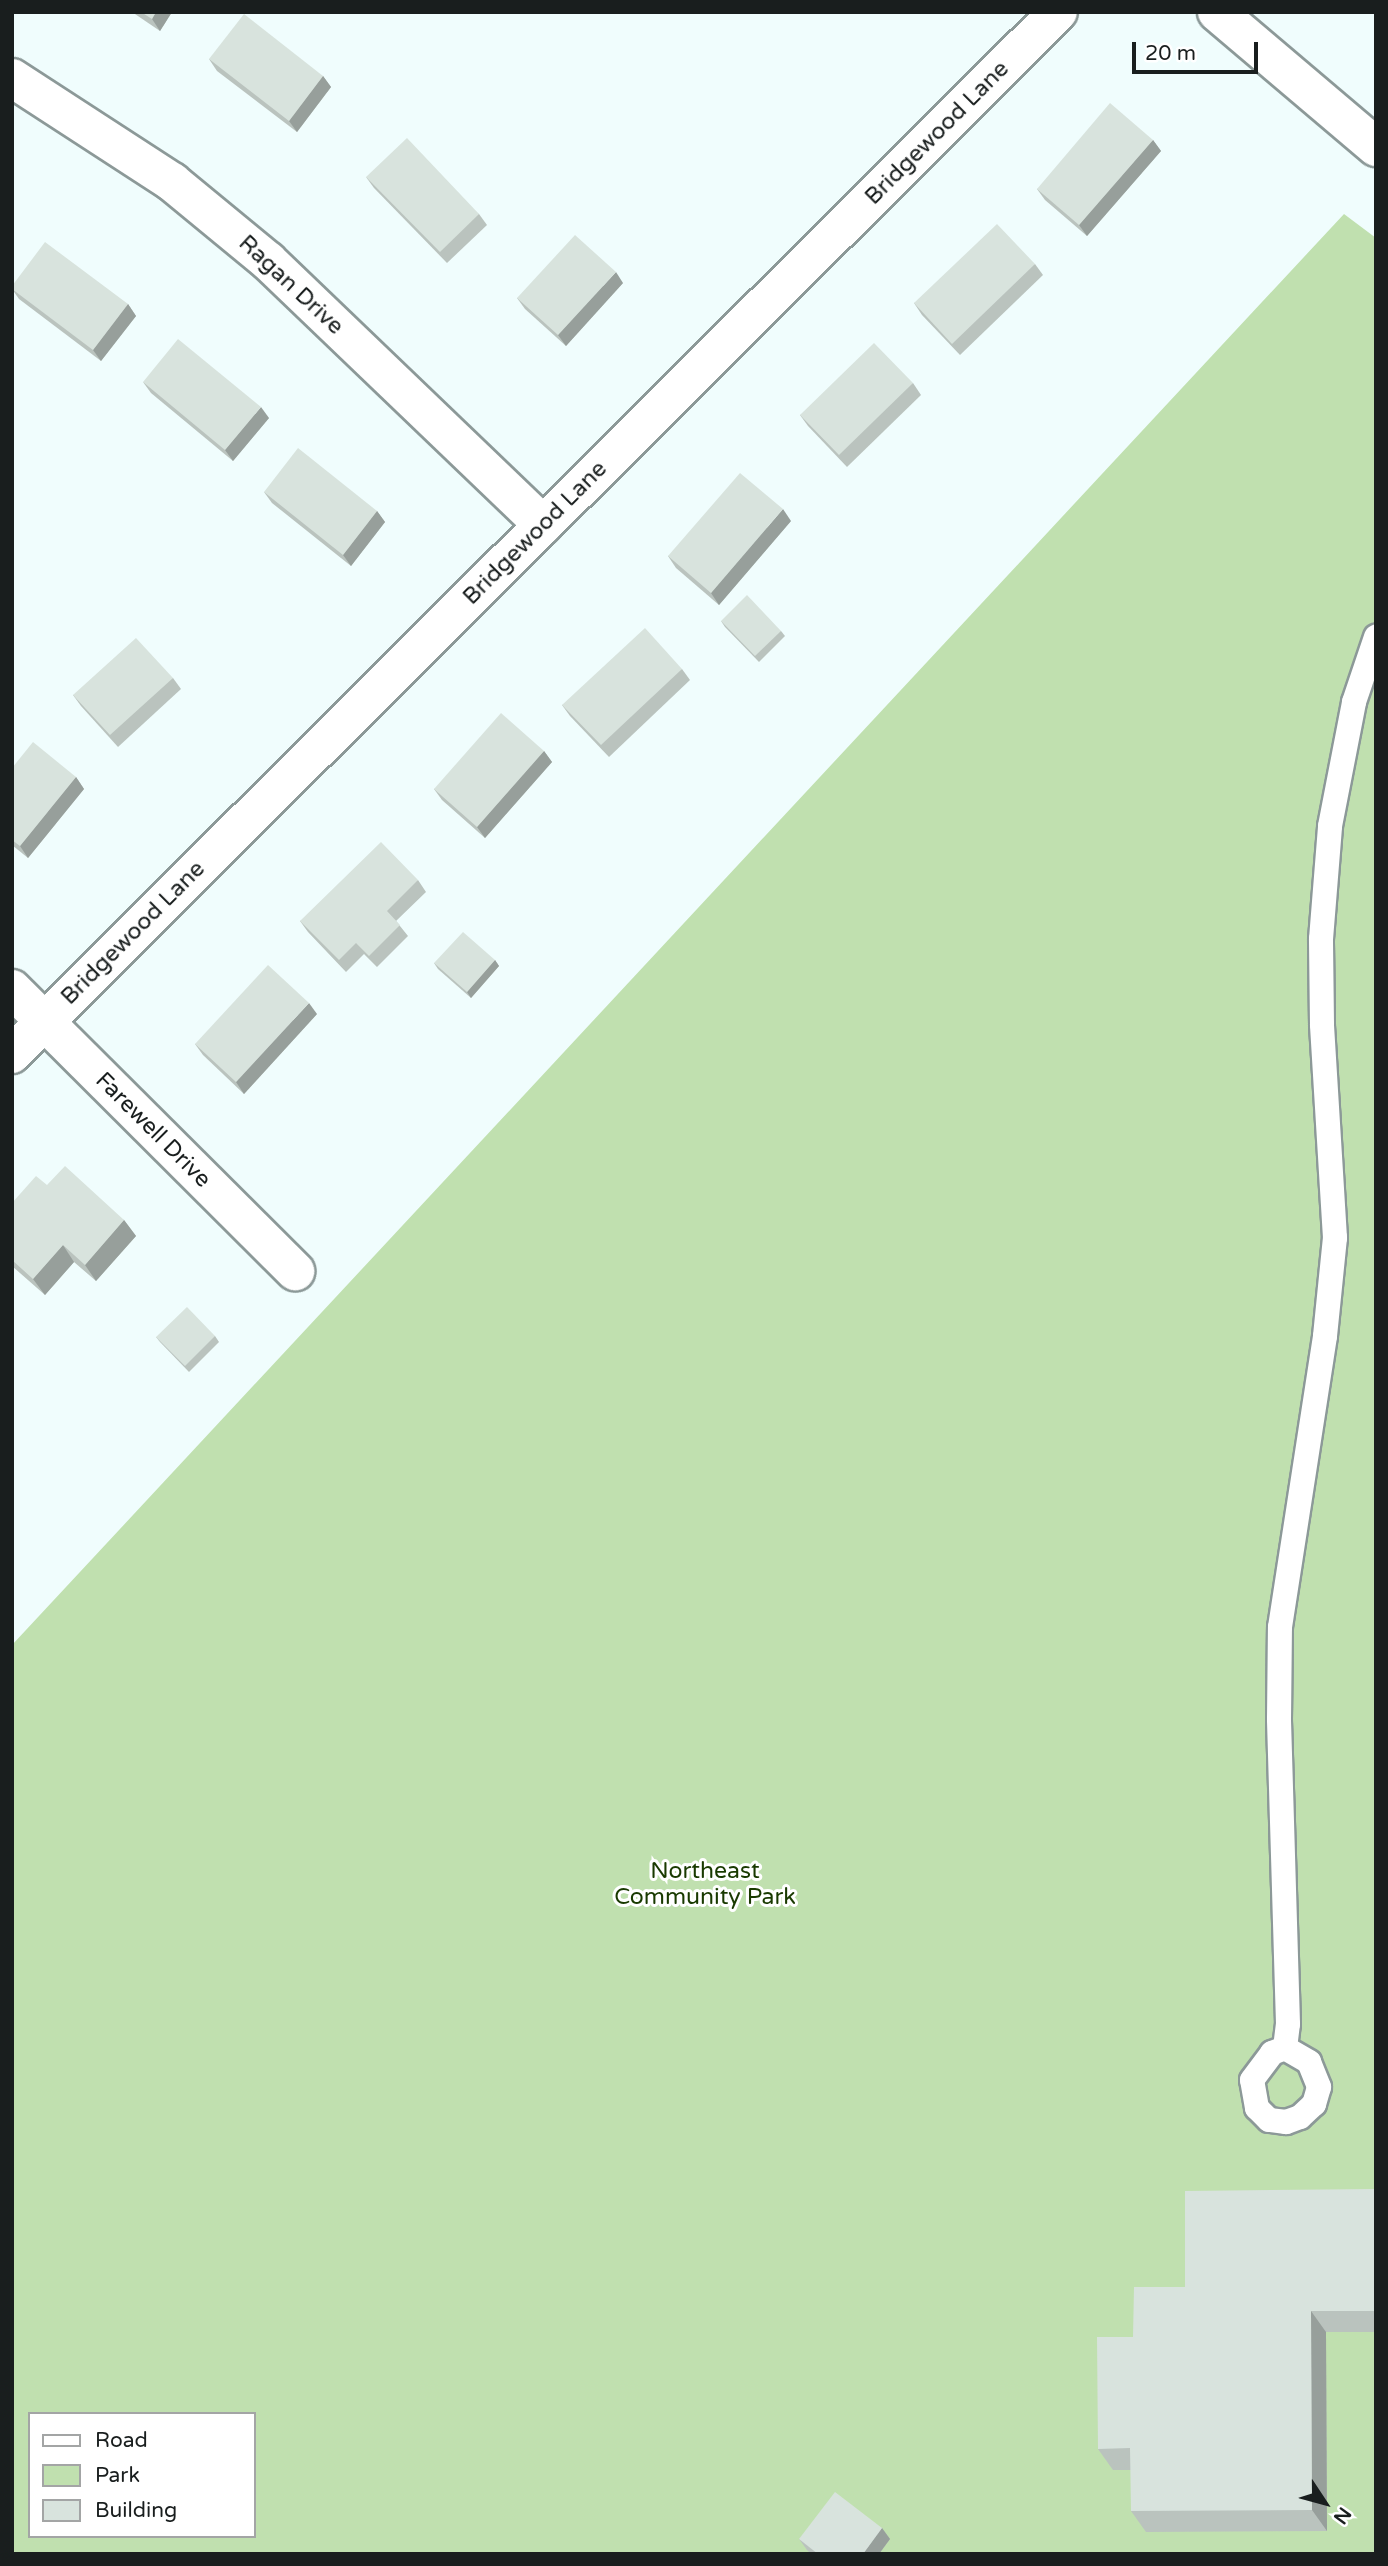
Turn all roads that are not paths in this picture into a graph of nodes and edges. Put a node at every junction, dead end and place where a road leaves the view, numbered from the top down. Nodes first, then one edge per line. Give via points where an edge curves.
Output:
1 (1058, 12) edge
2 (1217, 12) edge
3 (12, 78) edge
4 (1376, 147) edge
5 (543, 525) junction
6 (1376, 637) edge
7 (12, 989) edge
8 (44, 1021) junction
9 (12, 1054) edge
10 (295, 1271) dead end
11 (1285, 2048) dead end

1 - 5 street, Bridgewood Lane
2 - 4 street
3 - 5 street, Ragan Drive via 172,182 268,261
5 - 8 street, Bridgewood Lane
6 - 11 lane via 1354,702 1330,826 1321,939 1335,1238 1325,1336 1280,1627 1289,2024
7 - 8 street, Farewell Drive
8 - 9 street, Bridgewood Lane
8 - 10 street, Farewell Drive

